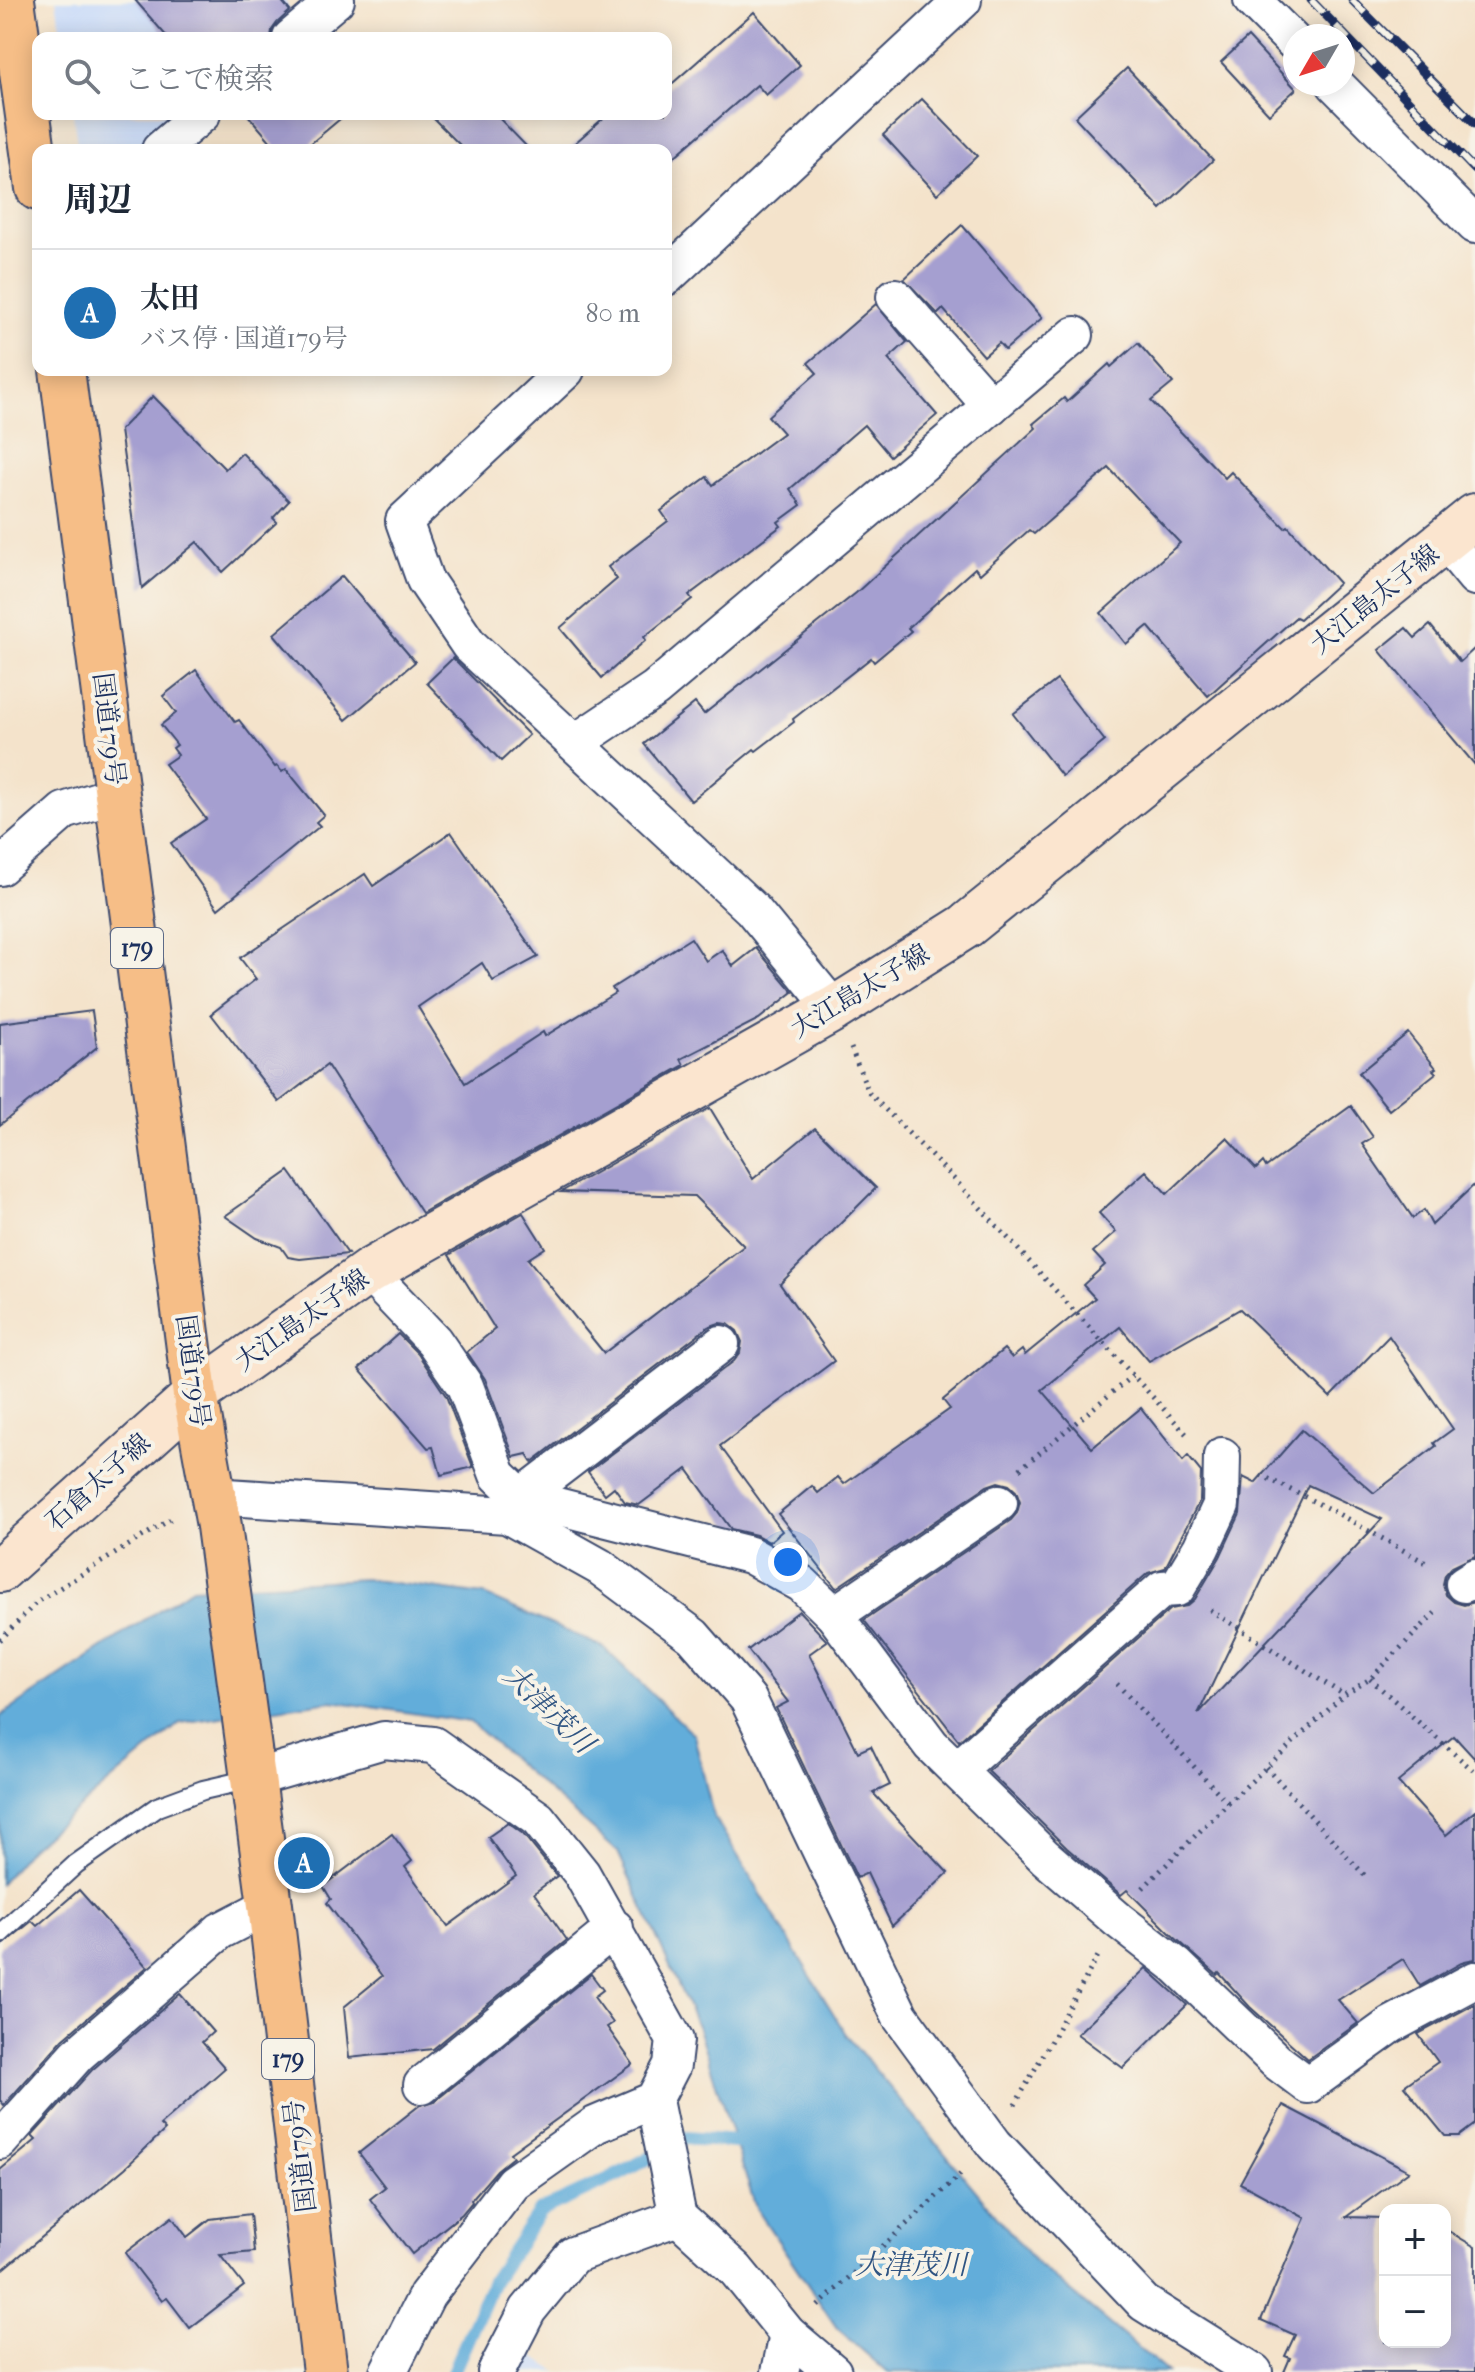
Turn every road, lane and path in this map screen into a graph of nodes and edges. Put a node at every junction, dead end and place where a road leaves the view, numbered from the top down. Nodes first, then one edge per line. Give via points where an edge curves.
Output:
1 (12, 0) edge
2 (336, 0) edge
3 (963, 0) edge
4 (1252, 0) edge
5 (1283, 31) edge
6 (298, 32) edge
7 (1347, 96) edge
8 (195, 120) edge
9 (167, 144) edge
10 (32, 145) edge
11 (1475, 225) edge
12 (672, 271) edge
13 (895, 297) dead end
14 (1075, 335) dead end
15 (63, 376) edge
16 (560, 376) edge
17 (991, 406) junction
18 (1461, 529) edge
19 (1475, 577) edge
20 (576, 742) junction
21 (117, 794) junction
22 (0, 867) edge
23 (834, 1009) junction
24 (368, 1272) junction
25 (721, 1344) dead end
26 (1133, 1375) junction
27 (195, 1395) junction
28 (1222, 1456) junction
29 (999, 1503) joint
30 (514, 1506) junction
31 (216, 1511) junction
32 (0, 1570) edge
33 (1470, 1580) edge
34 (1177, 1588) junction
35 (834, 1615) junction
36 (0, 1640) edge
37 (1089, 1654) junction
38 (1370, 1679) junction
39 (1344, 1695) junction
40 (250, 1763) junction
41 (1266, 1767) junction
42 (957, 1770) junction
43 (1475, 1772) edge
44 (1228, 1803) junction
45 (1368, 1879) dead end
46 (270, 1905) junction
47 (1118, 1920) junction
48 (615, 1928) junction
49 (0, 1934) edge
50 (1475, 1980) edge
51 (422, 2085) dead end
52 (654, 2100) junction
53 (0, 2141) edge
54 (994, 2144) junction
55 (678, 2217) junction
56 (788, 2334) junction
57 (325, 2372) edge
58 (388, 2372) edge
59 (496, 2372) edge
60 (780, 2372) edge
61 (833, 2372) edge
62 (1254, 2372) edge

1 - 10 highway
2 - 6 street
3 - 12 street
4 - 5 street
7 - 11 street
8 - 9 street
13 - 17 street
14 - 17 street
15 - 21 highway, 国道179号 / 179
16 - 20 street via 404,521 425,580 469,645
17 - 20 street via 655,689
18 - 19 street
18 - 23 main road, 大江島太子線 via 966,926
20 - 23 street via 752,909
21 - 22 street via 64,811
21 - 27 highway, 国道179号 / 179
23 - 24 main road, 大江島太子線
23 - 26 path via 869,1093
24 - 27 main road, 大江島太子線
24 - 30 street via 434,1341 465,1386
25 - 30 street
26 - 28 path via 1196,1444
26 - 29 path via 992,1493
27 - 31 highway, 国道179号 / 179
27 - 32 main road, 石倉太子線
28 - 33 path
28 - 34 street via 1221,1505
29 - 35 street
30 - 31 street
30 - 35 street via 750,1555 802,1584
30 - 54 street via 693,1636 748,1699 900,2016
31 - 36 path via 136,1539 37,1602
31 - 40 highway, 国道179号 / 179
33 - 38 path
34 - 37 street via 1162,1589
34 - 39 path
35 - 42 street via 931,1745
37 - 42 street
37 - 44 path
38 - 39 path
38 - 43 path
39 - 41 path
40 - 46 highway, 国道179号 / 179
40 - 48 street via 384,1740 433,1745 538,1819 582,1874
40 - 49 lane via 203,1790 157,1807 76,1864
41 - 44 path
41 - 45 path
42 - 47 street
44 - 47 path via 1130,1901
46 - 53 street via 220,1931 77,2055
46 - 57 highway, 国道179号 / 179
47 - 50 street via 1308,2085 1391,2025
47 - 54 path
48 - 51 street
48 - 52 street via 675,2040 672,2065
52 - 55 street
52 - 58 street via 595,2125 513,2183 427,2295
54 - 56 path
54 - 62 street via 1144,2303
55 - 56 street via 736,2270
55 - 59 street via 573,2255 528,2310
56 - 60 street
56 - 61 street

